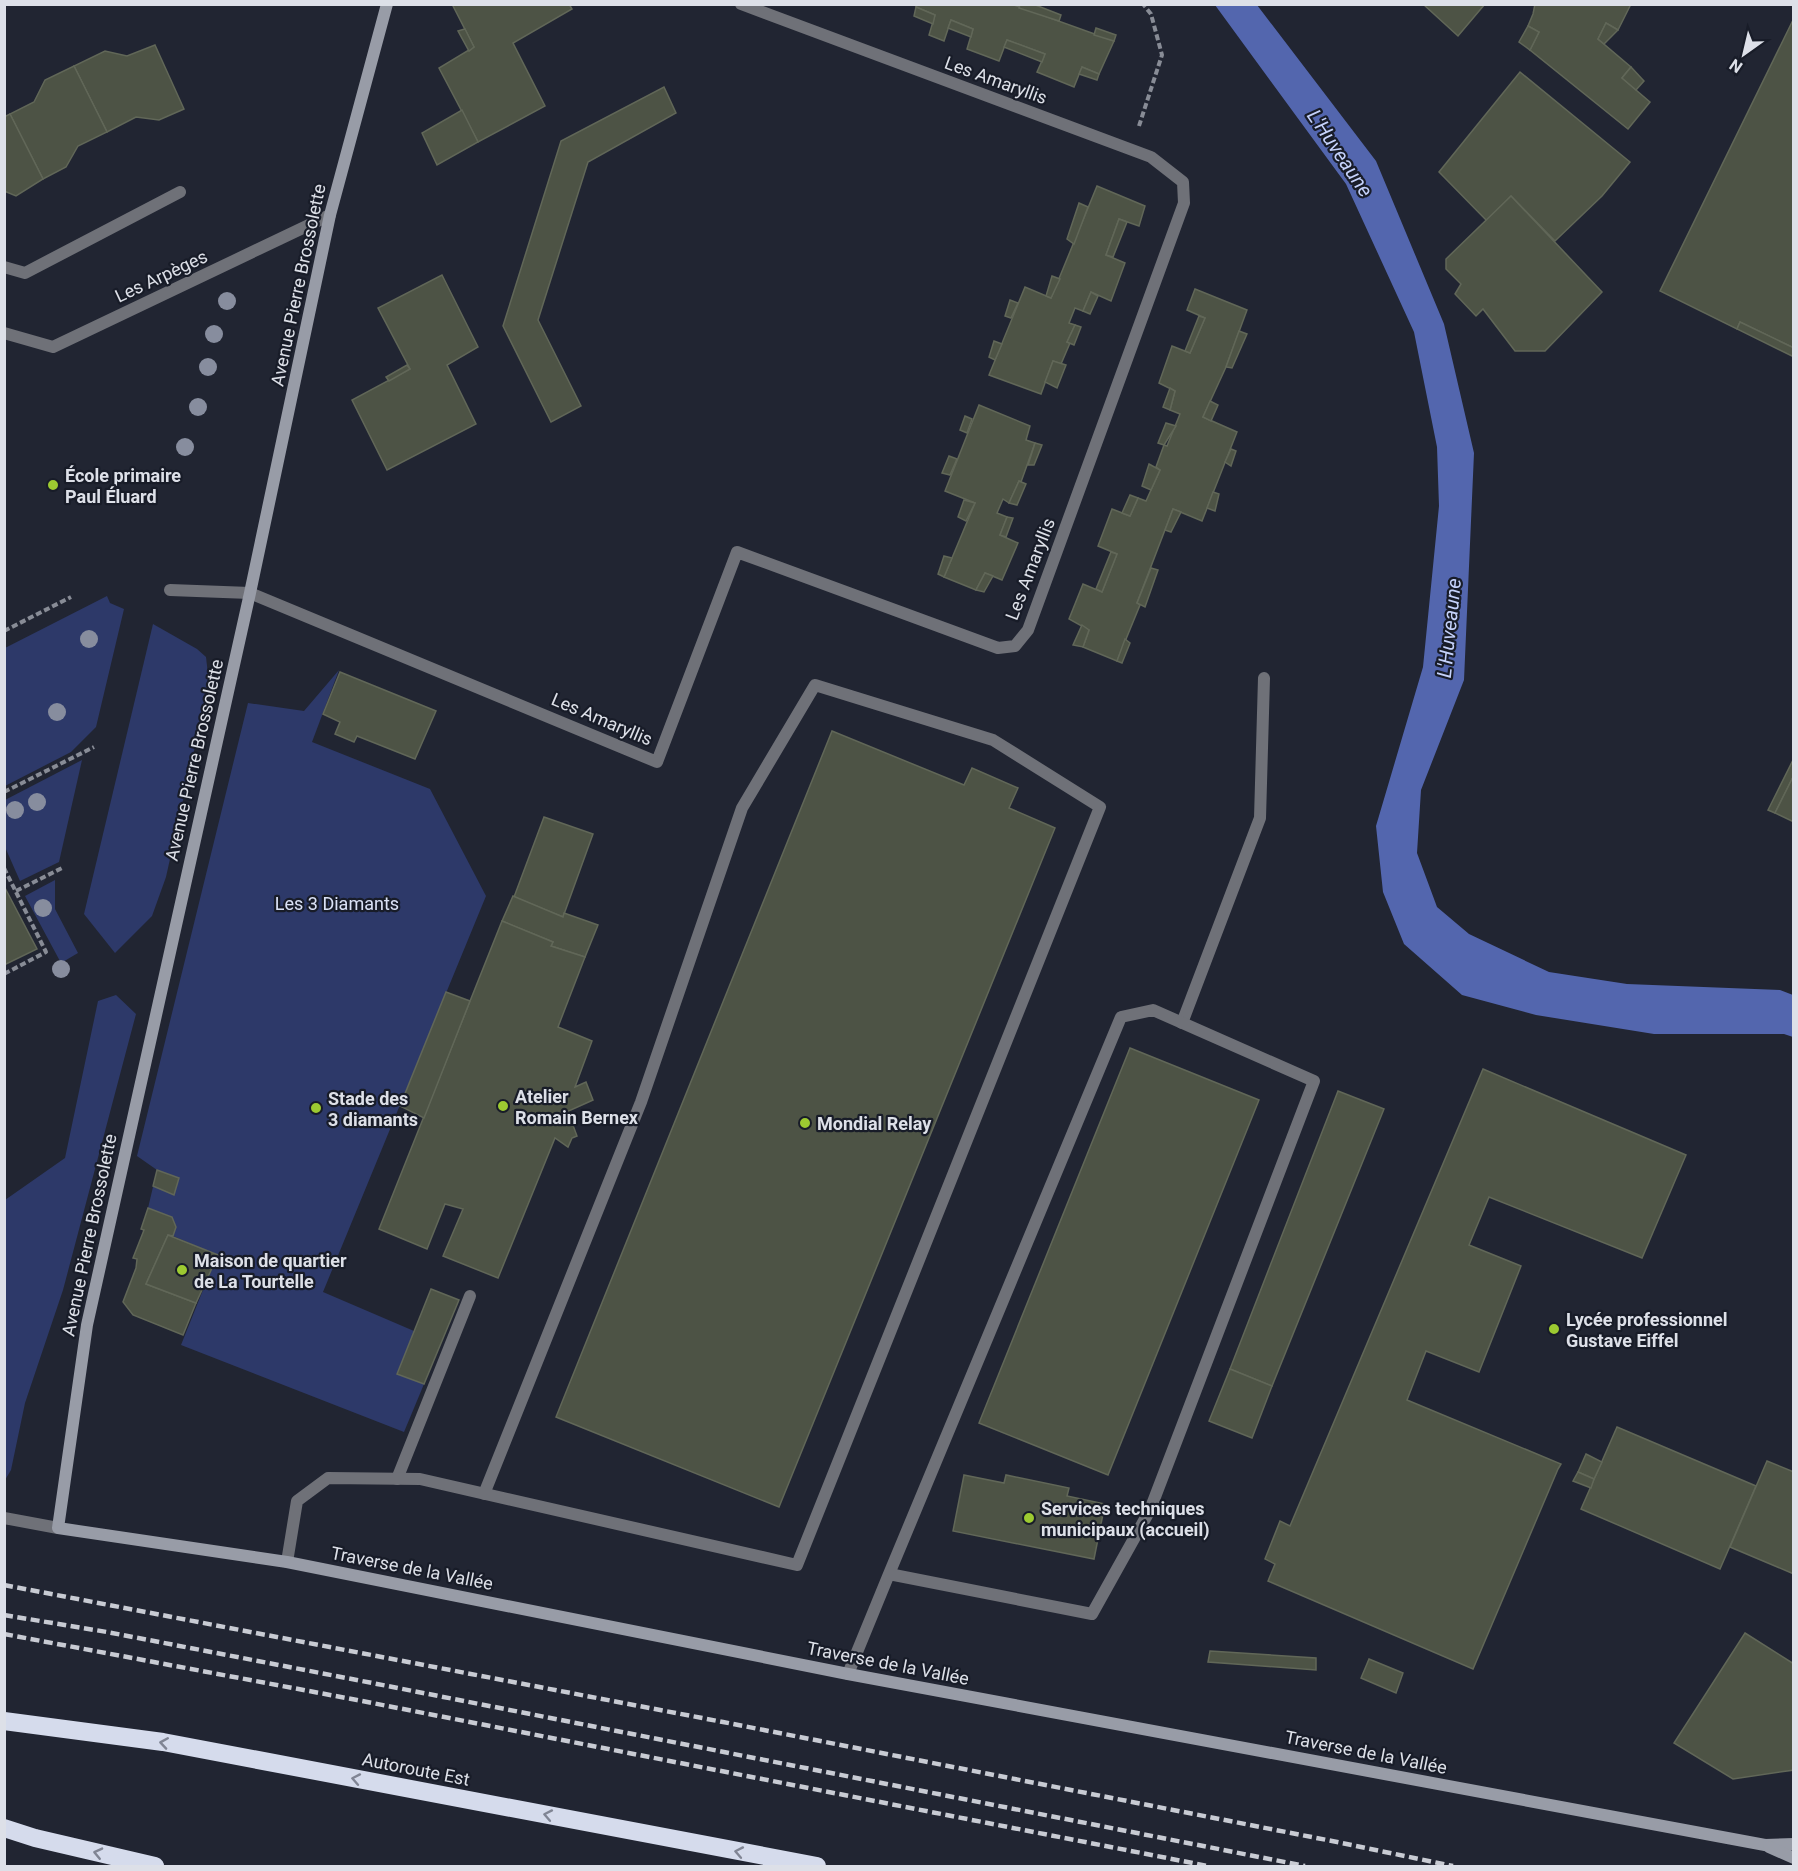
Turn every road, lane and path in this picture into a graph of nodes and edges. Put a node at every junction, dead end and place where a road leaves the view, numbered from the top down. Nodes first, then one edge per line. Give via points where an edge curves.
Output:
1 (387, 4) edge
2 (741, 4) edge
3 (1143, 4) edge
4 (1131, 150) junction
5 (180, 192) dead end
6 (330, 215) junction
7 (4, 267) edge
8 (4, 333) edge
9 (170, 590) dead end
10 (250, 593) junction
11 (71, 597) dead end
12 (4, 631) edge
13 (1264, 678) dead end
14 (94, 747) dead end
15 (4, 792) edge
16 (64, 867) dead end
17 (4, 868) edge
18 (16, 891) junction
19 (4, 974) edge
20 (1182, 1023) junction
21 (470, 1296) dead end
22 (396, 1479) junction
23 (484, 1494) junction
24 (4, 1518) edge
25 (58, 1528) junction
26 (287, 1562) junction
27 (889, 1574) junction
28 (848, 1674) junction
29 (4, 1721) edge
30 (4, 1828) edge
31 (1794, 1844) edge
32 (1765, 1845) junction
33 (1794, 1858) edge
34 (155, 1866) edge
35 (817, 1866) edge

1 - 6 street, Avenue Pierre Brossolette
2 - 4 street, Les Amaryllis
3 - 4 path via 1151,14 1162,56
4 - 10 street, Les Amaryllis via 1151,158 1183,182 1184,203 1028,630 1015,646 998,648 737,552 657,762
5 - 7 street via 26,273
6 - 8 street, Les Arpèges via 53,347
6 - 10 street, Avenue Pierre Brossolette
9 - 10 street
10 - 25 street, Avenue Pierre Brossolette via 87,1325
11 - 12 path
13 - 20 street via 1260,818
14 - 15 path
16 - 18 path
17 - 18 path
18 - 19 path via 46,952
20 - 27 street via 1153,1010 1121,1017
20 - 27 street via 1314,1081 1150,1510 1092,1614
21 - 22 street
22 - 23 street via 420,1479
22 - 26 street via 328,1478 297,1501
23 - 23 street via 797,1566 1100,807 993,740 815,685 742,808 641,1102
24 - 25 street, Traverse de la Vallée
25 - 26 street, Traverse de la Vallée
26 - 28 street, Traverse de la Vallée
27 - 28 street
28 - 32 street, Traverse de la Vallée
35 -> 29 highway, Autoroute Est via 163,1742
34 -> 30 highway
31 - 32 street, Traverse de la Vallée
32 - 33 street, Traverse de la Vallée

